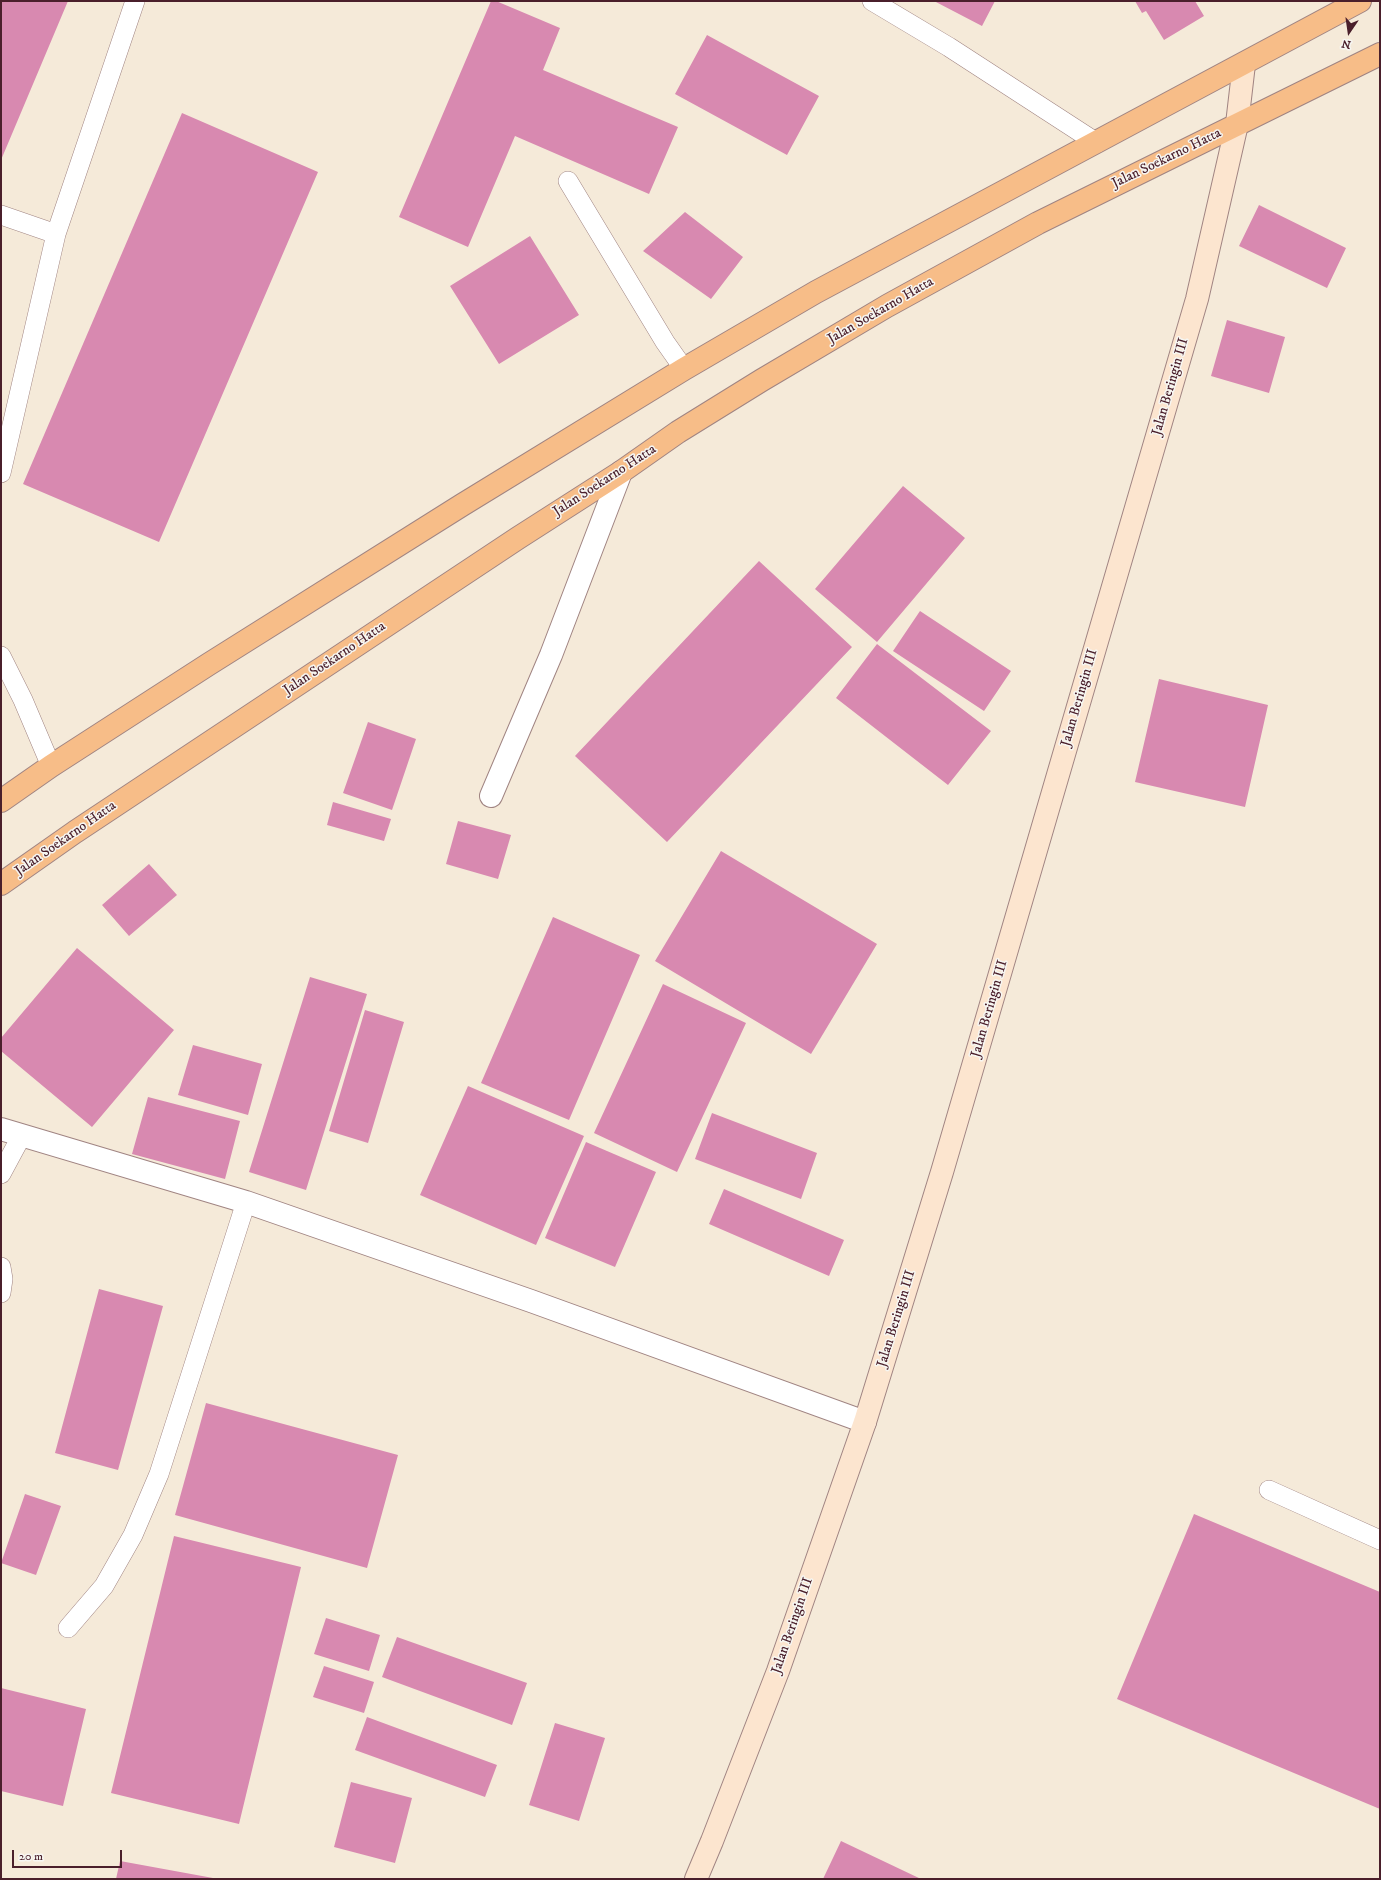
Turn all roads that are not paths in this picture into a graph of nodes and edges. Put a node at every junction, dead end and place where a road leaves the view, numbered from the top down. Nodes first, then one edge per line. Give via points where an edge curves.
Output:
1 (135, 1) edge
2 (872, 1) edge
3 (1360, 1) edge
4 (1380, 54) edge
5 (1244, 64) junction
6 (1237, 124) junction
7 (1097, 143) junction
8 (568, 180) dead end
9 (1, 214) edge
10 (56, 234) junction
11 (684, 369) junction
12 (621, 472) junction
13 (1, 473) edge
14 (1, 656) edge
15 (51, 766) junction
16 (491, 796) dead end
17 (1, 801) edge
18 (1, 884) edge
19 (1, 1129) edge
20 (22, 1136) junction
21 (1, 1174) edge
22 (246, 1202) junction
23 (1, 1267) edge
24 (1, 1293) edge
25 (865, 1422) junction
26 (1270, 1490) dead end
27 (1380, 1540) edge
28 (68, 1628) dead end
29 (696, 1879) edge

1 - 10 lane
2 - 7 lane via 949,47
3 - 5 highway
4 - 6 highway, Jalan Soekarno Hatta
5 - 6 street, Jalan Soekarno Hatta
5 - 7 highway
6 - 12 highway, Jalan Soekarno Hatta via 1038,223 888,306 723,404
6 - 25 street, Jalan Beringin III via 1197,299 945,1164
7 - 11 highway via 816,292
8 - 11 lane via 665,342
9 - 10 lane
10 - 13 lane
11 - 15 highway via 442,517
12 - 16 street via 551,655
12 - 18 highway, Jalan Soekarno Hatta via 75,832
14 - 15 lane
15 - 17 highway
19 - 20 street
20 - 21 lane
20 - 22 street
22 - 25 street via 531,1301
22 - 28 lane via 159,1474 133,1535 104,1586
23 - 24 lane
25 - 29 street, Jalan Beringin III via 778,1671
26 - 27 lane

